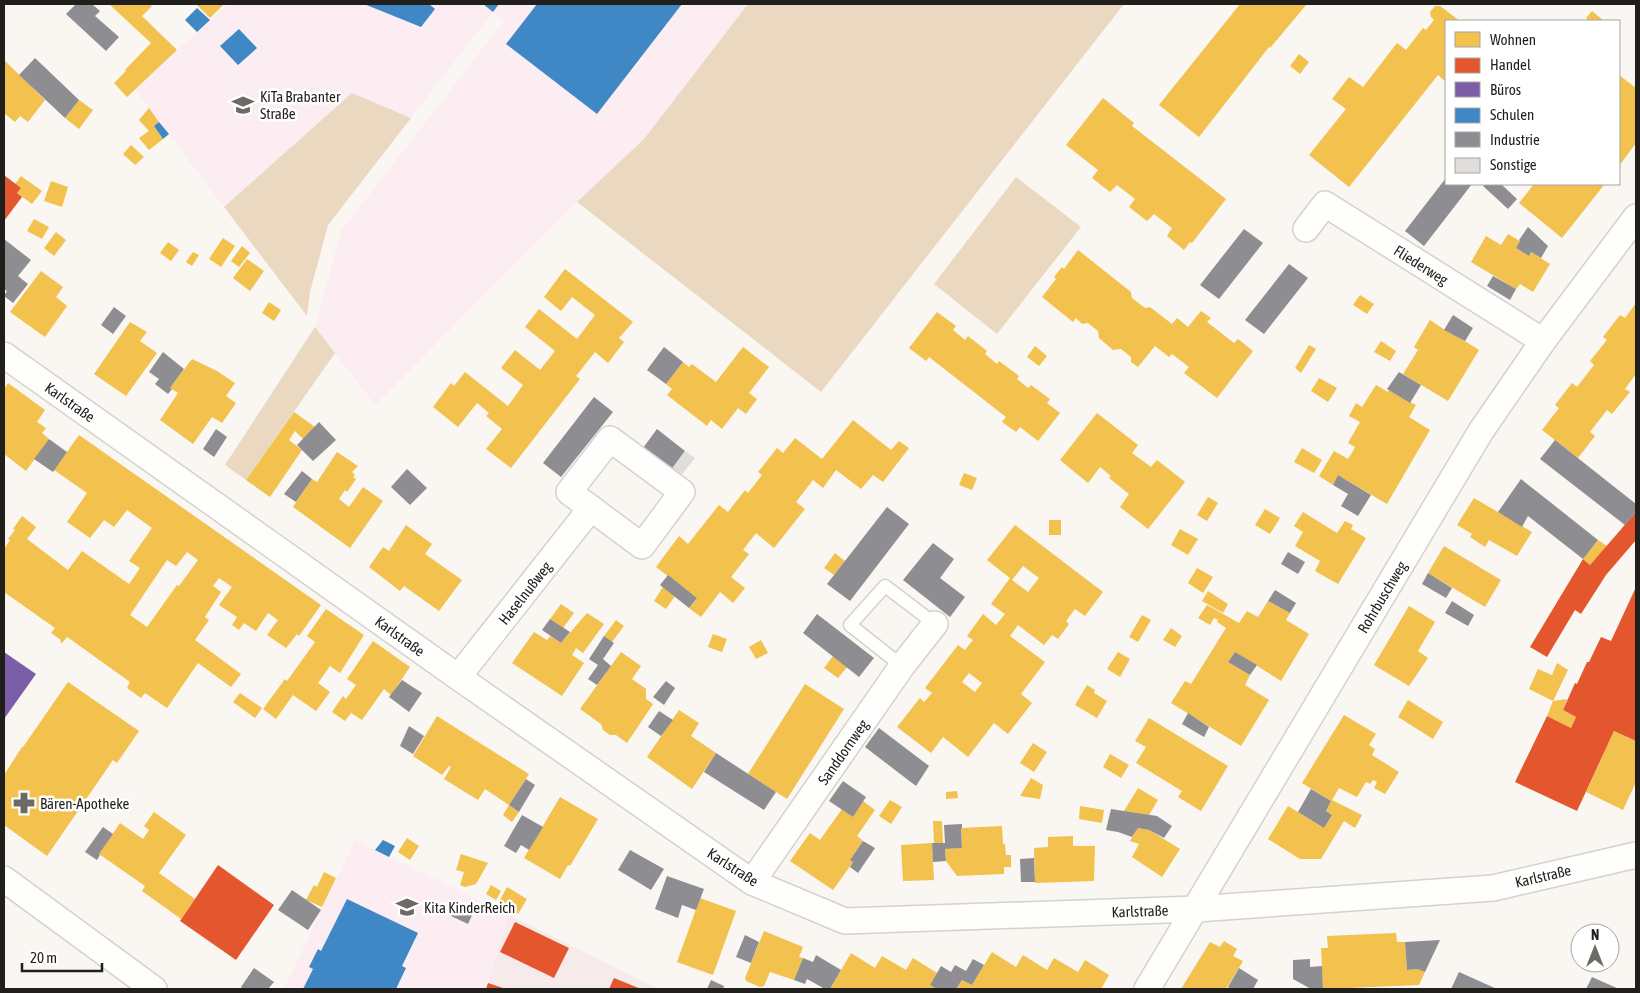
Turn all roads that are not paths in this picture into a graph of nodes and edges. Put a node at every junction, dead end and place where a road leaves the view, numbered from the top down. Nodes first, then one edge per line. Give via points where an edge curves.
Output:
1 (1636, 217) edge
2 (1306, 229) dead end
3 (1543, 341) junction
4 (4, 355) edge
5 (591, 508) junction
6 (935, 624) joint
7 (902, 666) junction
8 (458, 677) junction
9 (1636, 855) edge
10 (4, 879) edge
11 (752, 882) junction
12 (1196, 909) junction
13 (154, 989) edge
14 (1147, 989) edge

1 - 3 street, Rohrbuschweg
2 - 3 street, Fliederweg via 1325,204
3 - 12 street, Rohrbuschweg via 1476,440
4 - 8 street, Karlstraße
5 - 5 street via 569,492 610,439 682,492 642,546
5 - 8 street, Haselnußweg
6 - 7 street, Sanddornweg
6 - 7 lane via 885,586 850,625
7 - 11 street, Sanddornweg
8 - 11 street, Karlstraße
9 - 12 street, Karlstraße via 1493,888
10 - 13 street
11 - 12 street, Karlstraße via 845,921
12 - 14 street, Rohrbuschweg

